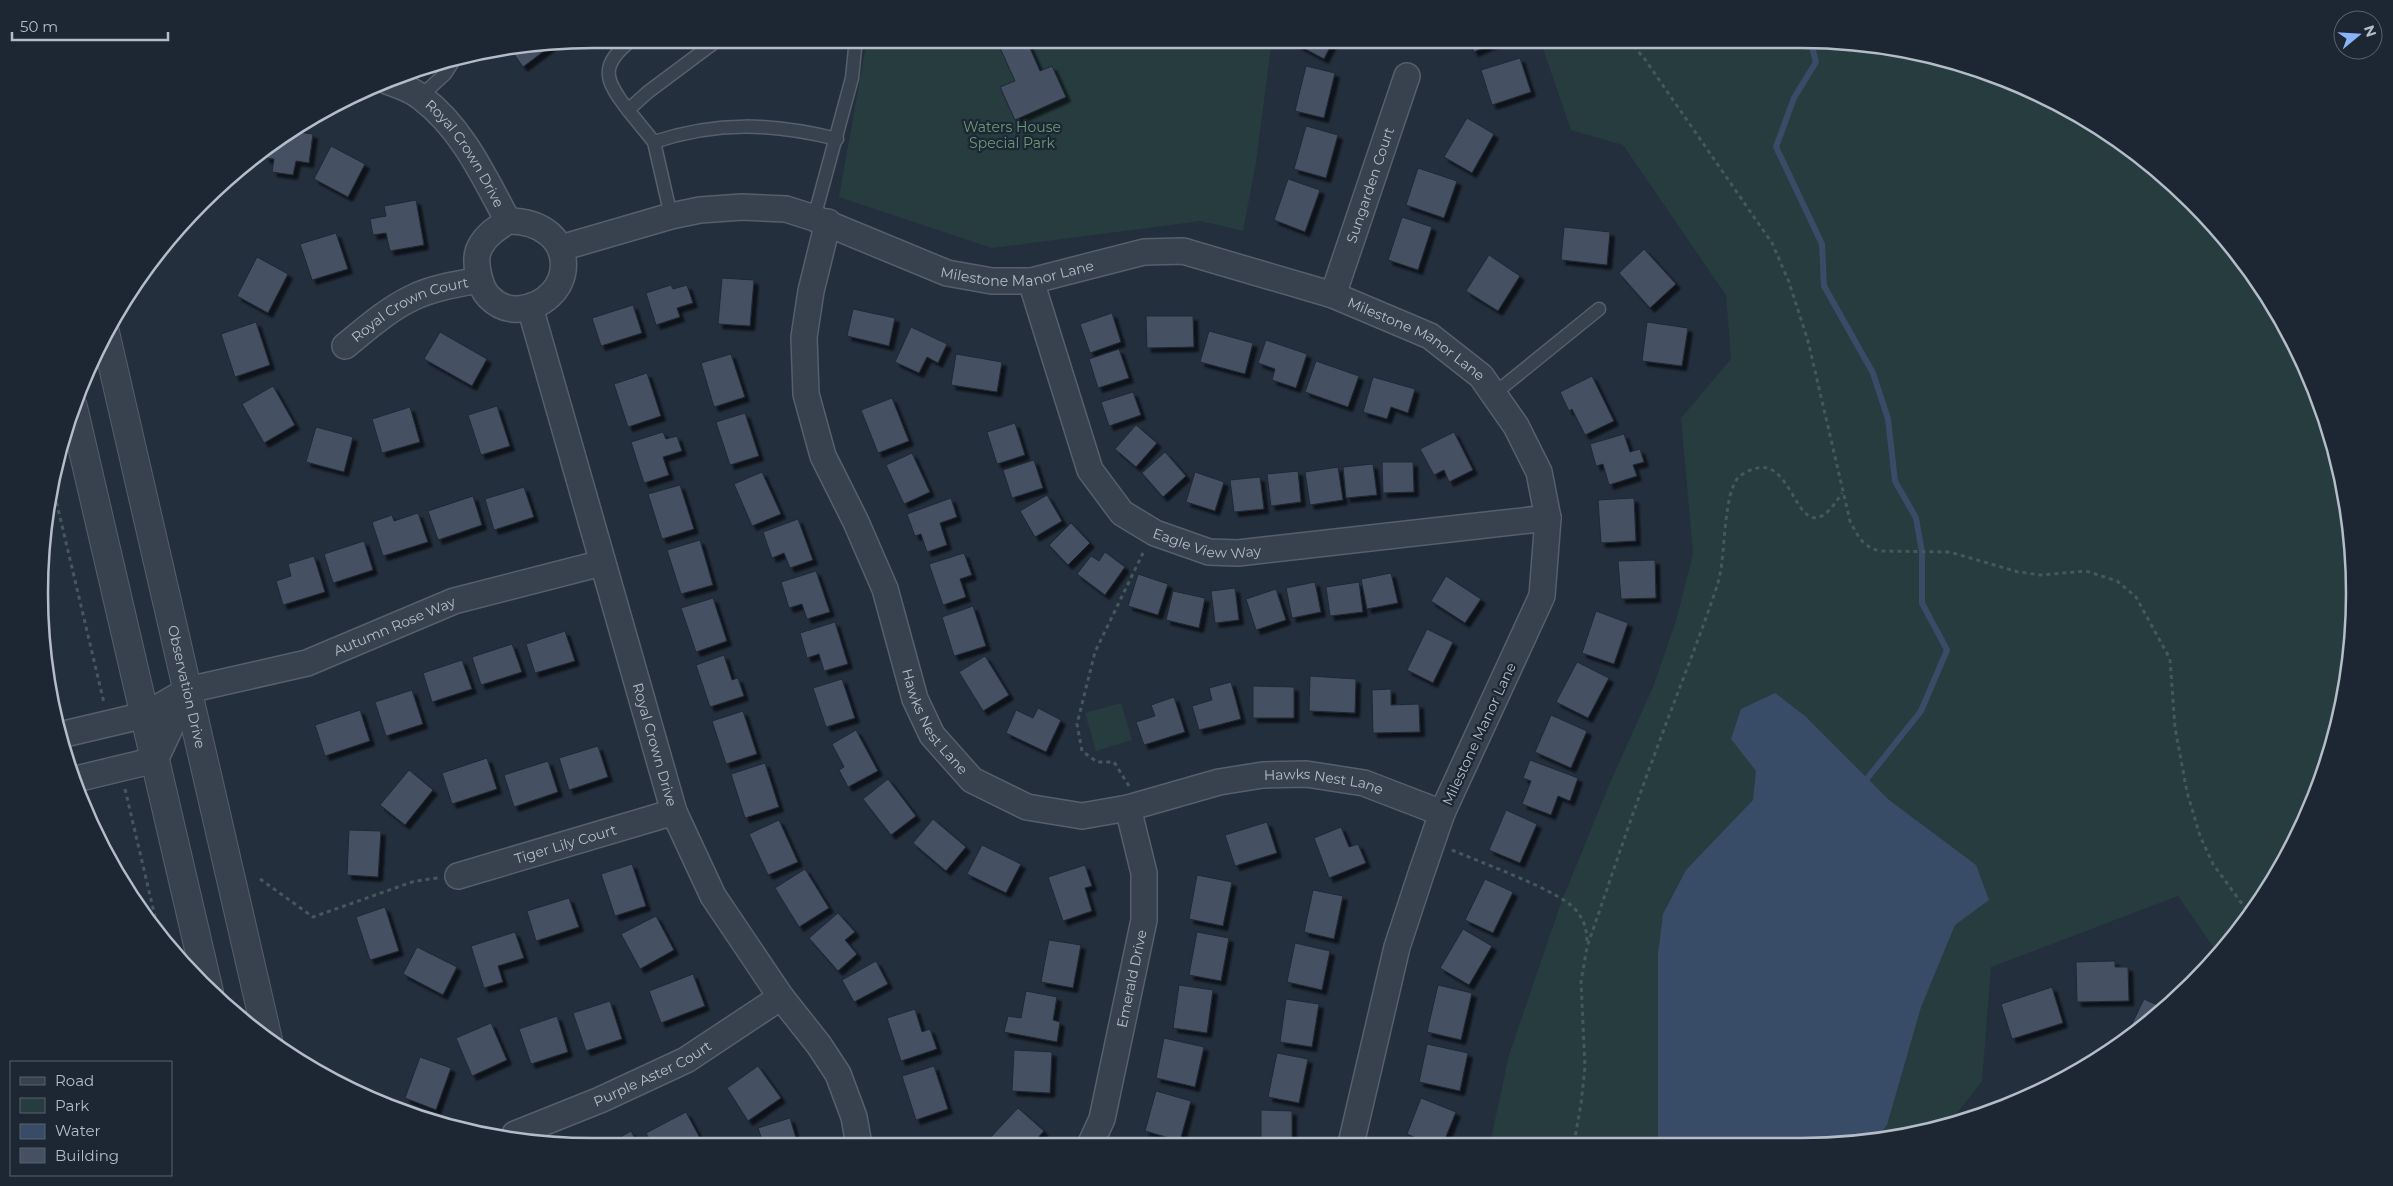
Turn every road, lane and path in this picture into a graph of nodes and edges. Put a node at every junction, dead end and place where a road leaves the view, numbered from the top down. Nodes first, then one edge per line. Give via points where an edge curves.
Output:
1 (621, 48) edge
2 (707, 48) edge
3 (855, 48) edge
4 (1635, 48) edge
5 (450, 67) edge
6 (1407, 76) dead end
7 (395, 85) edge
8 (421, 96) junction
9 (628, 110) junction
10 (837, 139) junction
11 (654, 142) junction
12 (671, 216) junction
13 (821, 220) junction
14 (508, 222) junction
15 (561, 248) junction
16 (480, 280) junction
17 (1031, 280) junction
18 (1333, 295) junction
19 (530, 307) junction
20 (1600, 309) dead end
21 (108, 345) edge
22 (345, 346) dead end
23 (1494, 394) junction
24 (76, 419) edge
25 (1843, 492) junction
26 (56, 500) edge
27 (1548, 518) junction
28 (1155, 533) junction
29 (602, 563) junction
30 (188, 690) junction
31 (145, 715) junction
32 (109, 724) junction
33 (66, 734) edge
34 (155, 760) junction
35 (120, 769) junction
36 (80, 778) edge
37 (1128, 808) junction
38 (674, 812) junction
39 (1442, 813) junction
40 (1433, 842) junction
41 (458, 876) joint
42 (260, 879) dead end
43 (2245, 908) edge
44 (155, 919) edge
45 (1587, 947) junction
46 (206, 978) edge
47 (781, 998) junction
48 (266, 1029) edge
49 (517, 1133) edge
50 (858, 1138) edge
51 (1093, 1138) edge
52 (1352, 1138) edge
53 (1575, 1138) edge

1 - 9 lane via 616,52 608,72 612,89
2 - 9 lane
3 - 10 lane via 852,78
4 - 25 path via 1772,243 1789,282 1808,341
5 - 8 lane
6 - 18 street, Sungarden Court
7 - 8 street, Royal Crown Drive
8 - 14 street, Royal Crown Drive via 466,145
9 - 11 lane
10 - 11 lane via 765,126 731,126 684,132
10 - 13 lane
11 - 12 lane
12 - 13 street, Milestone Manor Lane via 742,207 786,209
12 - 15 street, Milestone Manor Lane
13 - 17 street, Milestone Manor Lane via 947,274 992,281
13 - 37 street, Hawks Nest Lane via 804,337 806,394 823,456 885,589 914,699 932,735 972,780 1026,807 1082,816
14 - 15 street via 526,221 541,227
14 - 16 street via 492,231 479,248
15 - 19 street via 564,264 558,283 549,297
16 - 19 street via 495,303 511,310
16 - 22 street, Royal Crown Court via 446,286 413,297 386,313
17 - 18 street, Milestone Manor Lane via 1144,252 1183,250
17 - 28 street, Eagle View Way via 1090,470 1122,513
18 - 23 street, Milestone Manor Lane via 1430,336 1481,376
19 - 29 street, Royal Crown Drive
20 - 23 lane
21 - 30 street, Observation Drive
23 - 27 street, Milestone Manor Lane via 1516,426 1539,472
24 - 31 street
25 - 43 path via 1850,522 1862,544 1871,550 1950,552 2018,572 2041,575 2086,571 2117,581 2136,598 2170,659 2186,792 2200,836 2213,864
25 - 45 path via 1833,508 1814,518 1805,514 1787,484 1773,470 1761,466 1737,479 1730,499 1720,574
26 - 32 path
27 - 28 street, Eagle View Way via 1238,553 1209,552
27 - 39 street, Milestone Manor Lane via 1542,596
28 - 37 path via 1095,652 1077,724 1082,751 1097,762 1114,762 1126,778 1131,790
29 - 30 street, Autumn Rose Way via 454,601 307,663
29 - 38 street, Royal Crown Drive
30 - 31 street, Autumn Rose Way
30 - 34 street
30 - 48 street, Observation Drive
31 - 32 street, Autumn Rose Way
31 - 34 street
32 - 33 street, Autumn Rose Way
34 - 35 street
34 - 46 street
35 - 36 street
35 - 44 path
37 - 39 street, Hawks Nest Lane via 1220,782 1263,775 1306,774 1364,783
37 - 51 street, Emerald Drive via 1144,873 1144,920 1102,1119
38 - 41 street, Tiger Lily Court
38 - 47 street, Royal Crown Drive via 713,896
39 - 40 street, Milestone Manor Lane
40 - 45 path via 1557,896 1574,907 1587,928
40 - 52 street, Milestone Manor Lane via 1397,947
41 - 42 path via 415,880 313,918
45 - 53 path via 1581,982 1585,1068
47 - 49 street, Purple Aster Court via 686,1060 600,1100
47 - 50 street, Royal Crown Drive via 838,1074 854,1117

